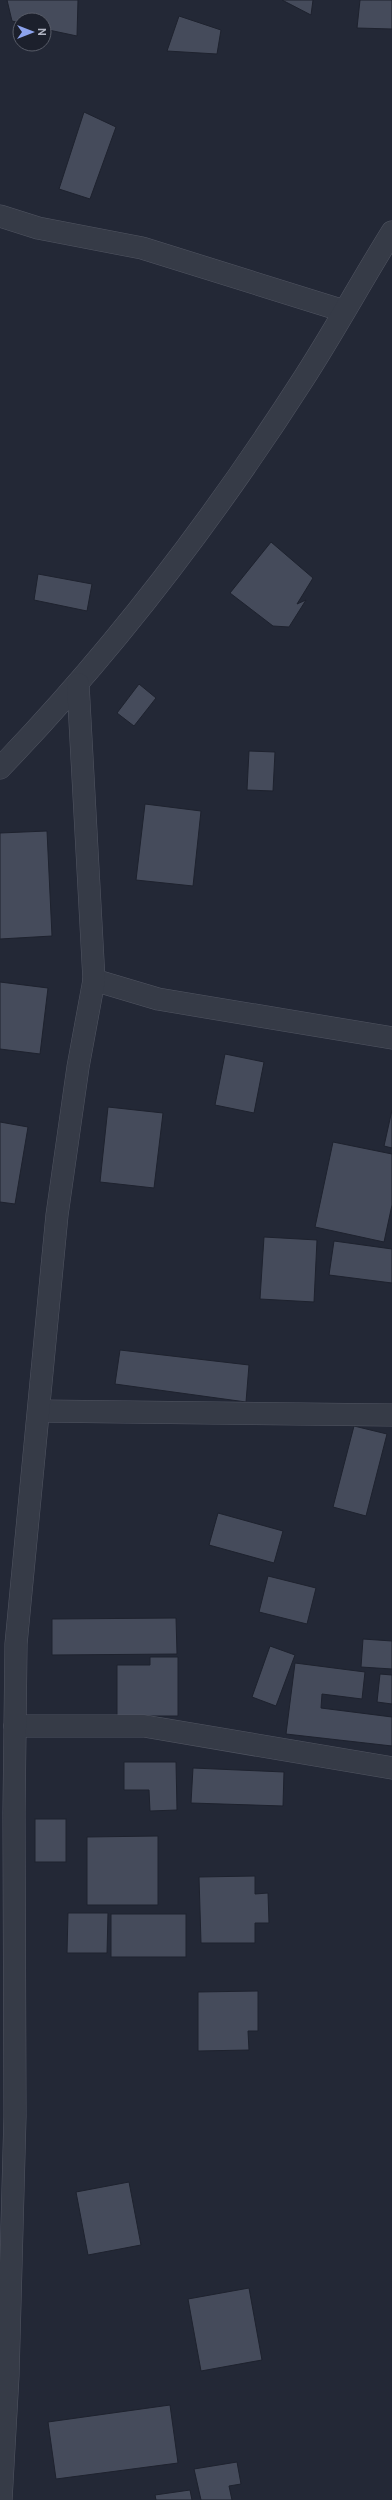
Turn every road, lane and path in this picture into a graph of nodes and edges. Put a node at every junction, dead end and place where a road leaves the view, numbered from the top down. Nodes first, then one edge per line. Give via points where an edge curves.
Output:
1 (0, 216) edge
2 (392, 232) edge
3 (344, 311) junction
4 (78, 684) junction
5 (0, 768) edge
6 (94, 980) junction
7 (392, 1038) edge
8 (40, 1411) junction
9 (392, 1415) edge
10 (15, 1726) junction
11 (392, 1768) edge
12 (1, 2500) edge

1 - 3 street via 38,228 142,248
2 - 3 street
3 - 4 street via 305,378 180,560
4 - 5 street
4 - 6 street
6 - 7 street via 158,999
6 - 8 street via 78,1067 57,1215
8 - 9 street
8 - 10 street via 16,1644
10 - 11 street via 144,1726
10 - 12 street via 15,2116 8,2375

